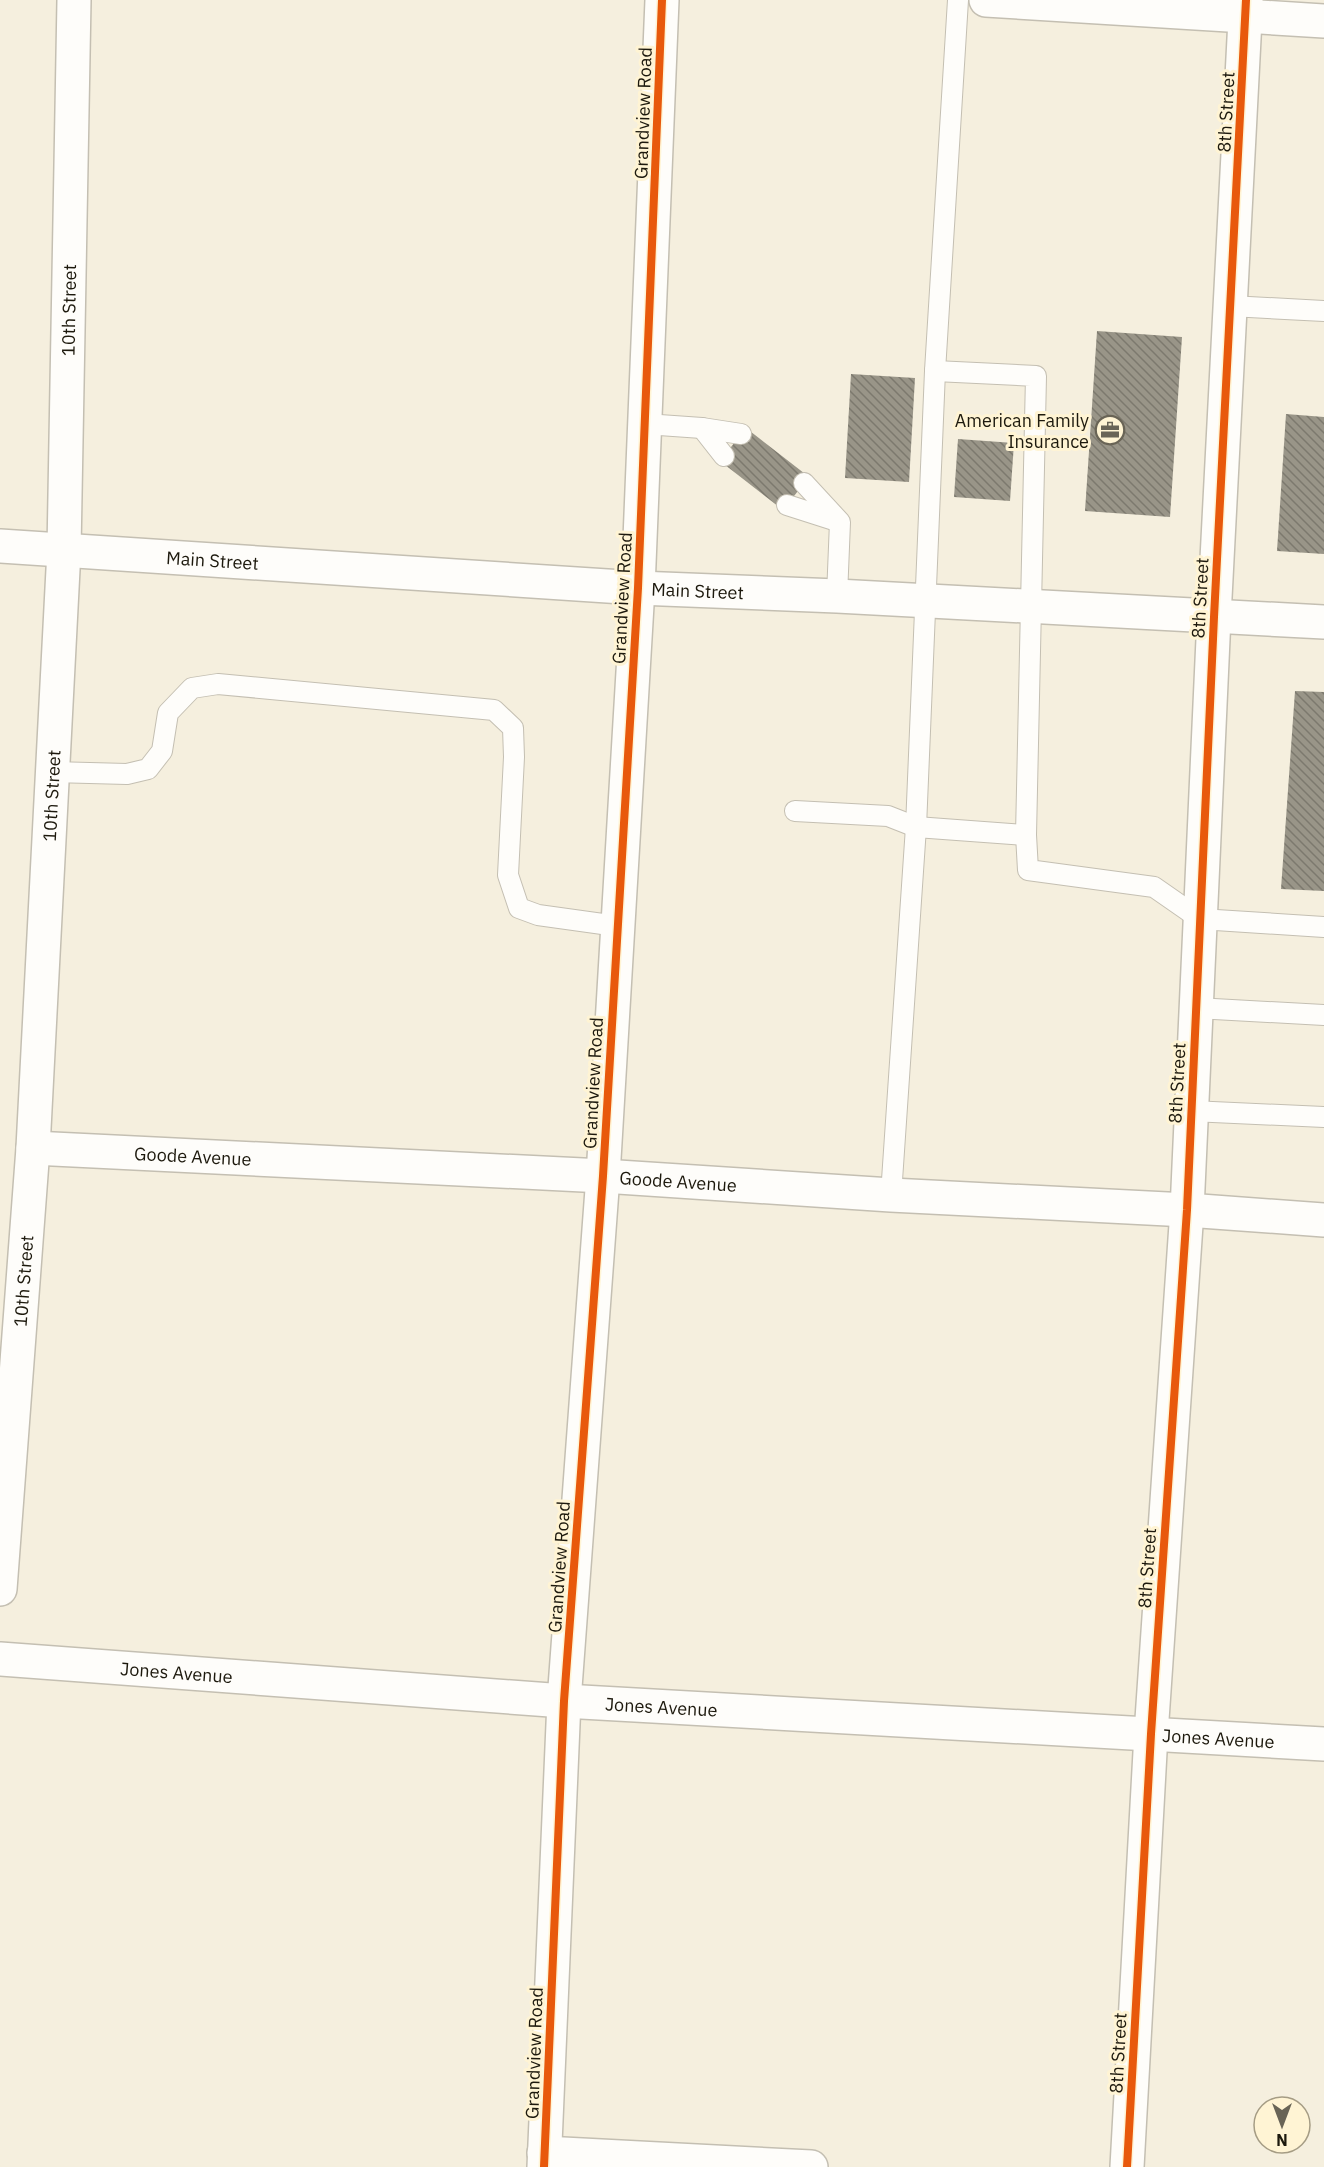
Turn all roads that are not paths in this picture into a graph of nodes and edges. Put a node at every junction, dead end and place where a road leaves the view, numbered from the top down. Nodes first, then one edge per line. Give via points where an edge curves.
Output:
1 (74, 0) edge
2 (662, 0) edge
3 (958, 0) edge
4 (986, 0) edge
5 (1246, 8) edge
6 (1324, 21) edge
7 (1230, 306) junction
8 (1324, 311) edge
9 (935, 371) junction
10 (645, 424) junction
11 (702, 428) junction
12 (741, 434) dead end
13 (724, 456) dead end
14 (804, 483) dead end
15 (788, 505) dead end
16 (840, 522) junction
17 (0, 546) edge
18 (64, 550) junction
19 (638, 588) junction
20 (837, 597) junction
21 (926, 601) junction
22 (1030, 607) junction
23 (1214, 617) junction
24 (1324, 622) edge
25 (52, 772) junction
26 (795, 811) dead end
27 (916, 827) junction
28 (1026, 835) junction
29 (1200, 920) junction
30 (617, 926) junction
31 (1324, 927) edge
32 (1196, 1008) junction
33 (1324, 1015) edge
34 (1191, 1111) junction
35 (1324, 1117) edge
36 (33, 1148) junction
37 (603, 1176) junction
38 (891, 1195) junction
39 (1187, 1210) junction
40 (1324, 1220) edge
41 (0, 1589) edge
42 (0, 1659) edge
43 (564, 1701) junction
44 (1151, 1734) junction
45 (1324, 1744) edge
46 (544, 2160) edge
47 (812, 2167) edge
48 (1127, 2167) edge

1 - 18 street, 10th Street
2 - 10 street, Grandview Road
3 - 9 lane
4 - 5 street
5 - 6 street
5 - 7 street, 8th Street
7 - 8 lane
7 - 23 street, 8th Street
9 - 21 lane
9 - 22 lane via 1036,376
10 - 11 lane
10 - 19 street, Grandview Road
11 - 12 lane
11 - 13 lane
14 - 16 lane
15 - 16 lane
16 - 20 lane
17 - 18 street, Main Street
18 - 19 street, Main Street
18 - 25 street, 10th Street
19 - 20 street, Main Street
19 - 30 street, Grandview Road
20 - 21 street, Main Street
21 - 22 street, Main Street
21 - 27 lane
22 - 23 street, Main Street
22 - 28 lane
23 - 24 street, Main Street
23 - 29 street, 8th Street
25 - 30 lane via 128,774 148,769 162,751 168,713 192,688 218,684 494,710 513,728 508,875 519,908 538,915
25 - 36 street, 10th Street
26 - 27 lane via 888,816
27 - 28 lane
27 - 38 lane
28 - 29 lane via 1028,870 1154,887
29 - 31 lane
29 - 32 street, 8th Street
30 - 37 street, Grandview Road
32 - 33 lane
32 - 34 street, 8th Street
34 - 35 lane
34 - 39 street, 8th Street
36 - 37 street, Goode Avenue
36 - 41 street, 10th Street
37 - 38 street, Goode Avenue
37 - 43 street, Grandview Road
38 - 39 street, Goode Avenue
39 - 40 street, Goode Avenue
39 - 44 street, 8th Street
42 - 43 street, Jones Avenue
43 - 44 street, Jones Avenue
43 - 46 street, Grandview Road
44 - 45 street, Jones Avenue
44 - 48 street, 8th Street
46 - 47 street

